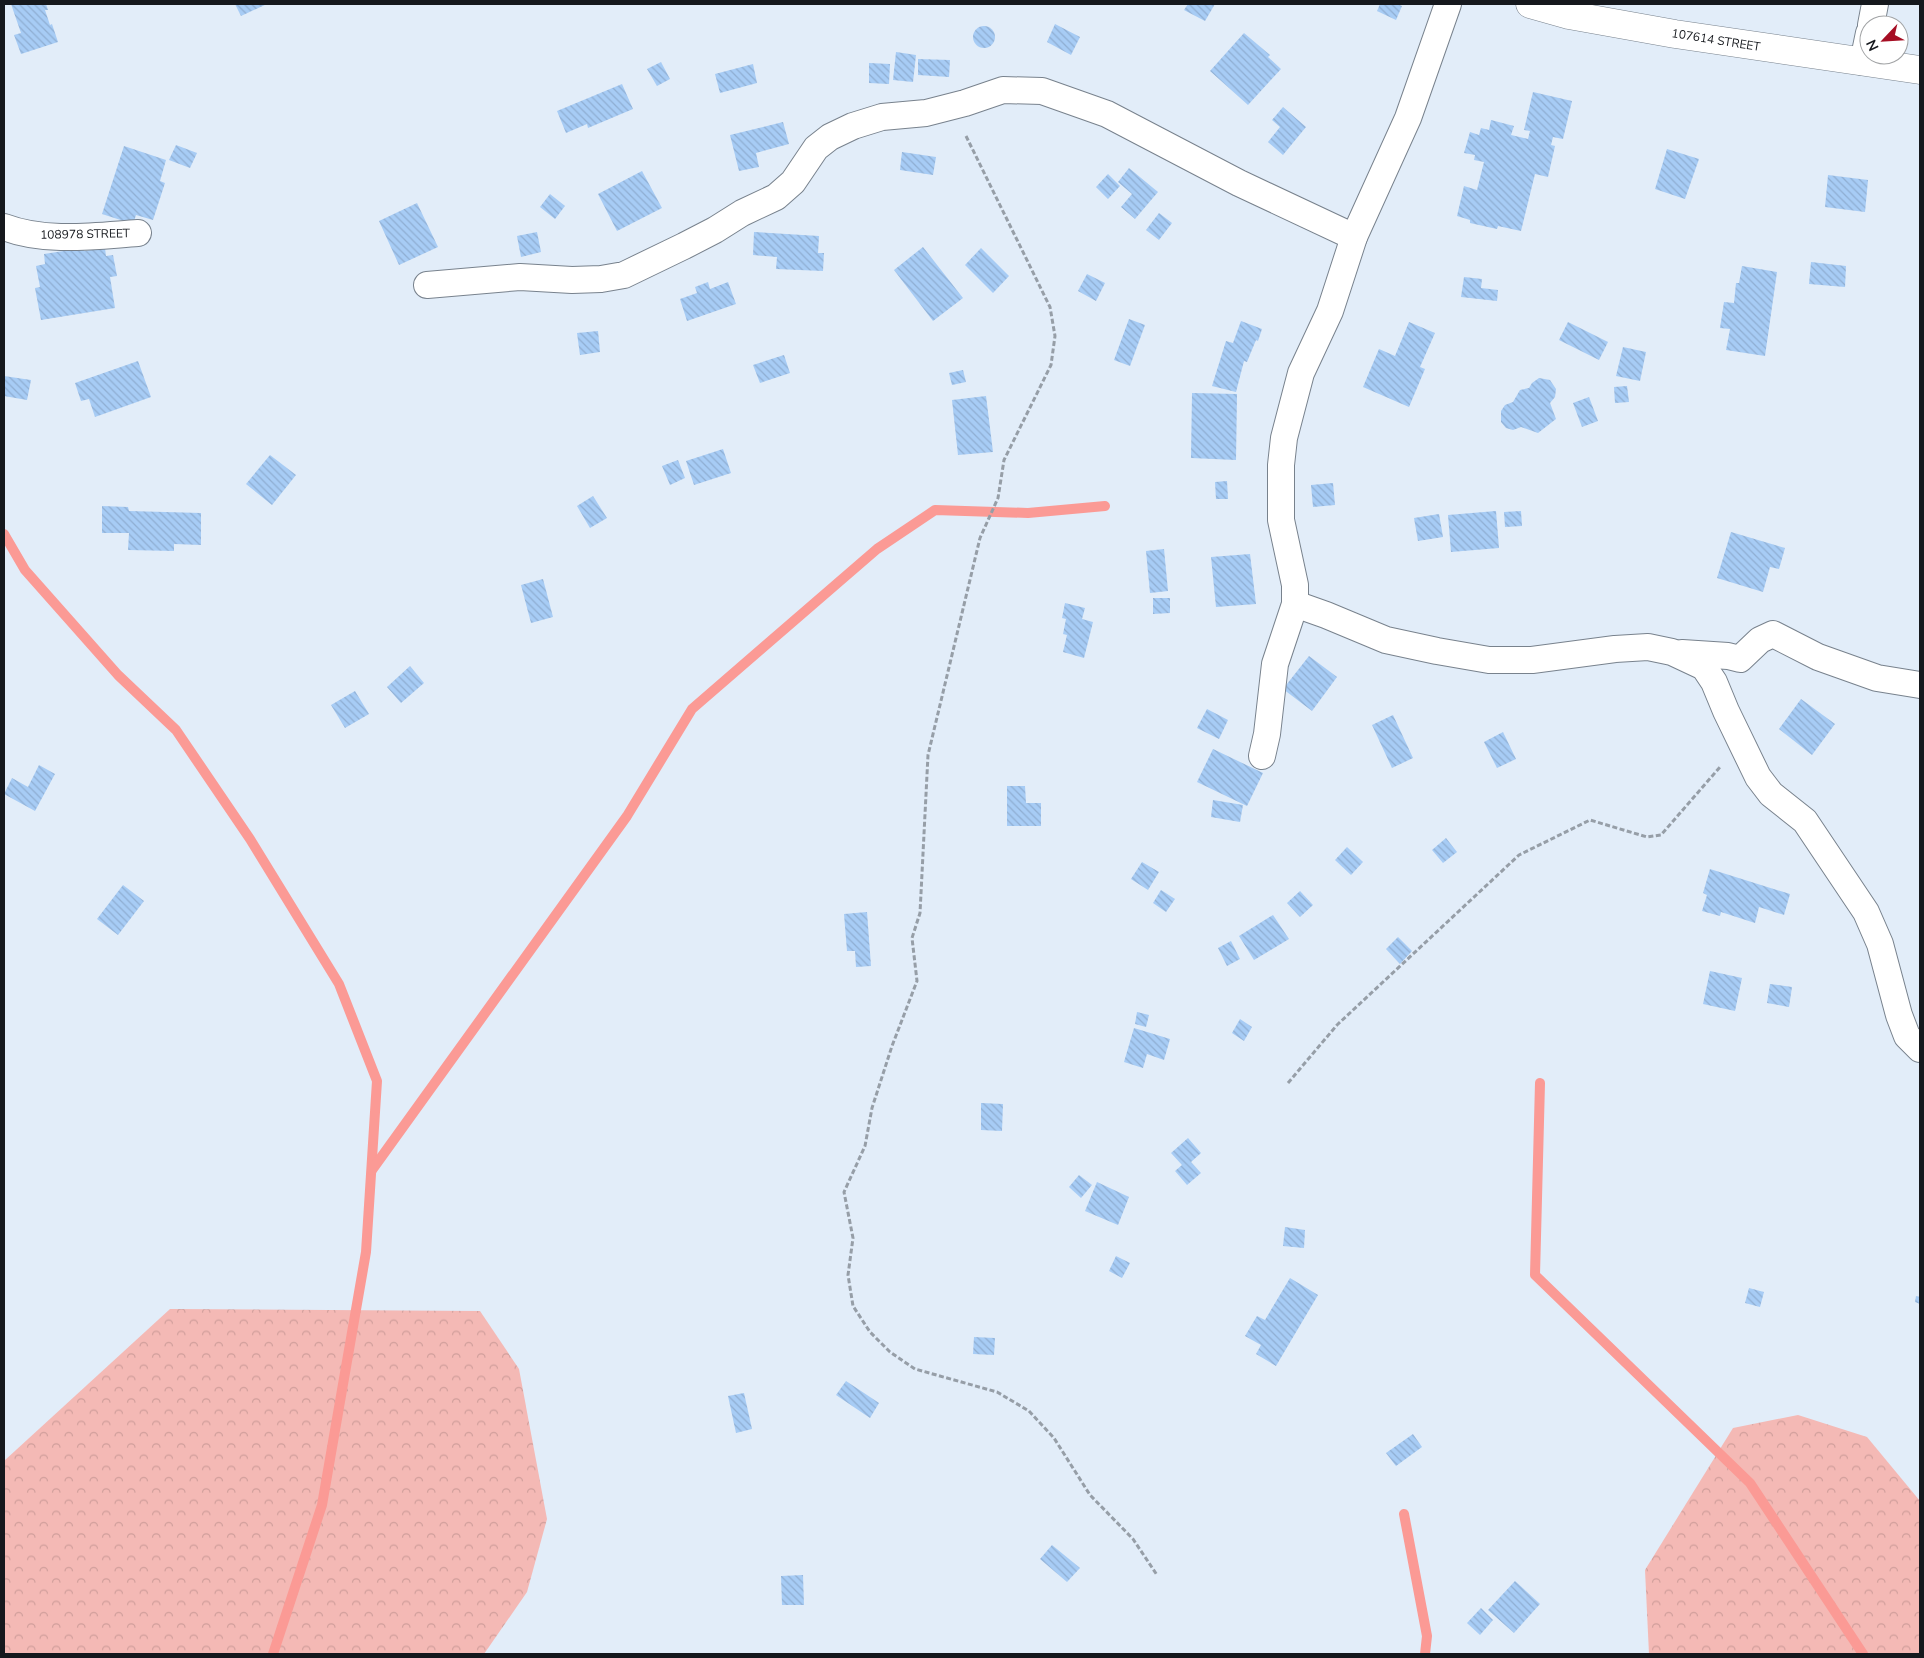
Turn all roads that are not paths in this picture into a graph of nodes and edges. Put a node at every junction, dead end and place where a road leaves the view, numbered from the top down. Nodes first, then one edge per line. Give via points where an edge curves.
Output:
1 (1448, 4) edge
2 (1530, 4) edge
3 (1570, 10) edge
4 (1859, 61) edge
5 (1884, 65) edge
6 (1920, 70) edge
7 (4, 227) edge
8 (138, 233) dead end
9 (1354, 237) junction
10 (428, 285) dead end
11 (1296, 604) junction
12 (1672, 652) junction
13 (1920, 686) edge
14 (1262, 756) dead end
15 (1920, 1049) edge

1 - 9 street via 1408,118
2 - 3 street, 107614 STREET
3 - 4 street, 107614 STREET via 1675,34
5 - 6 street, 107614 STREET
7 - 8 street, 108978 STREET via 35,235 78,237
9 - 10 street via 1238,183 1106,114 1042,91 1003,90 926,113 882,117 852,126 816,148 792,182 776,197 624,274 600,279 520,277
9 - 11 street via 1330,311 1301,373 1284,438 1281,520
11 - 12 street via 1386,640 1489,660 1532,660 1648,647
11 - 14 street via 1275,664
12 - 13 street via 1740,659 1760,640 1773,634 1818,657 1877,678
12 - 15 street via 1704,667 1758,777 1771,794 1805,821 1866,912 1880,944 1899,1016 1907,1036

